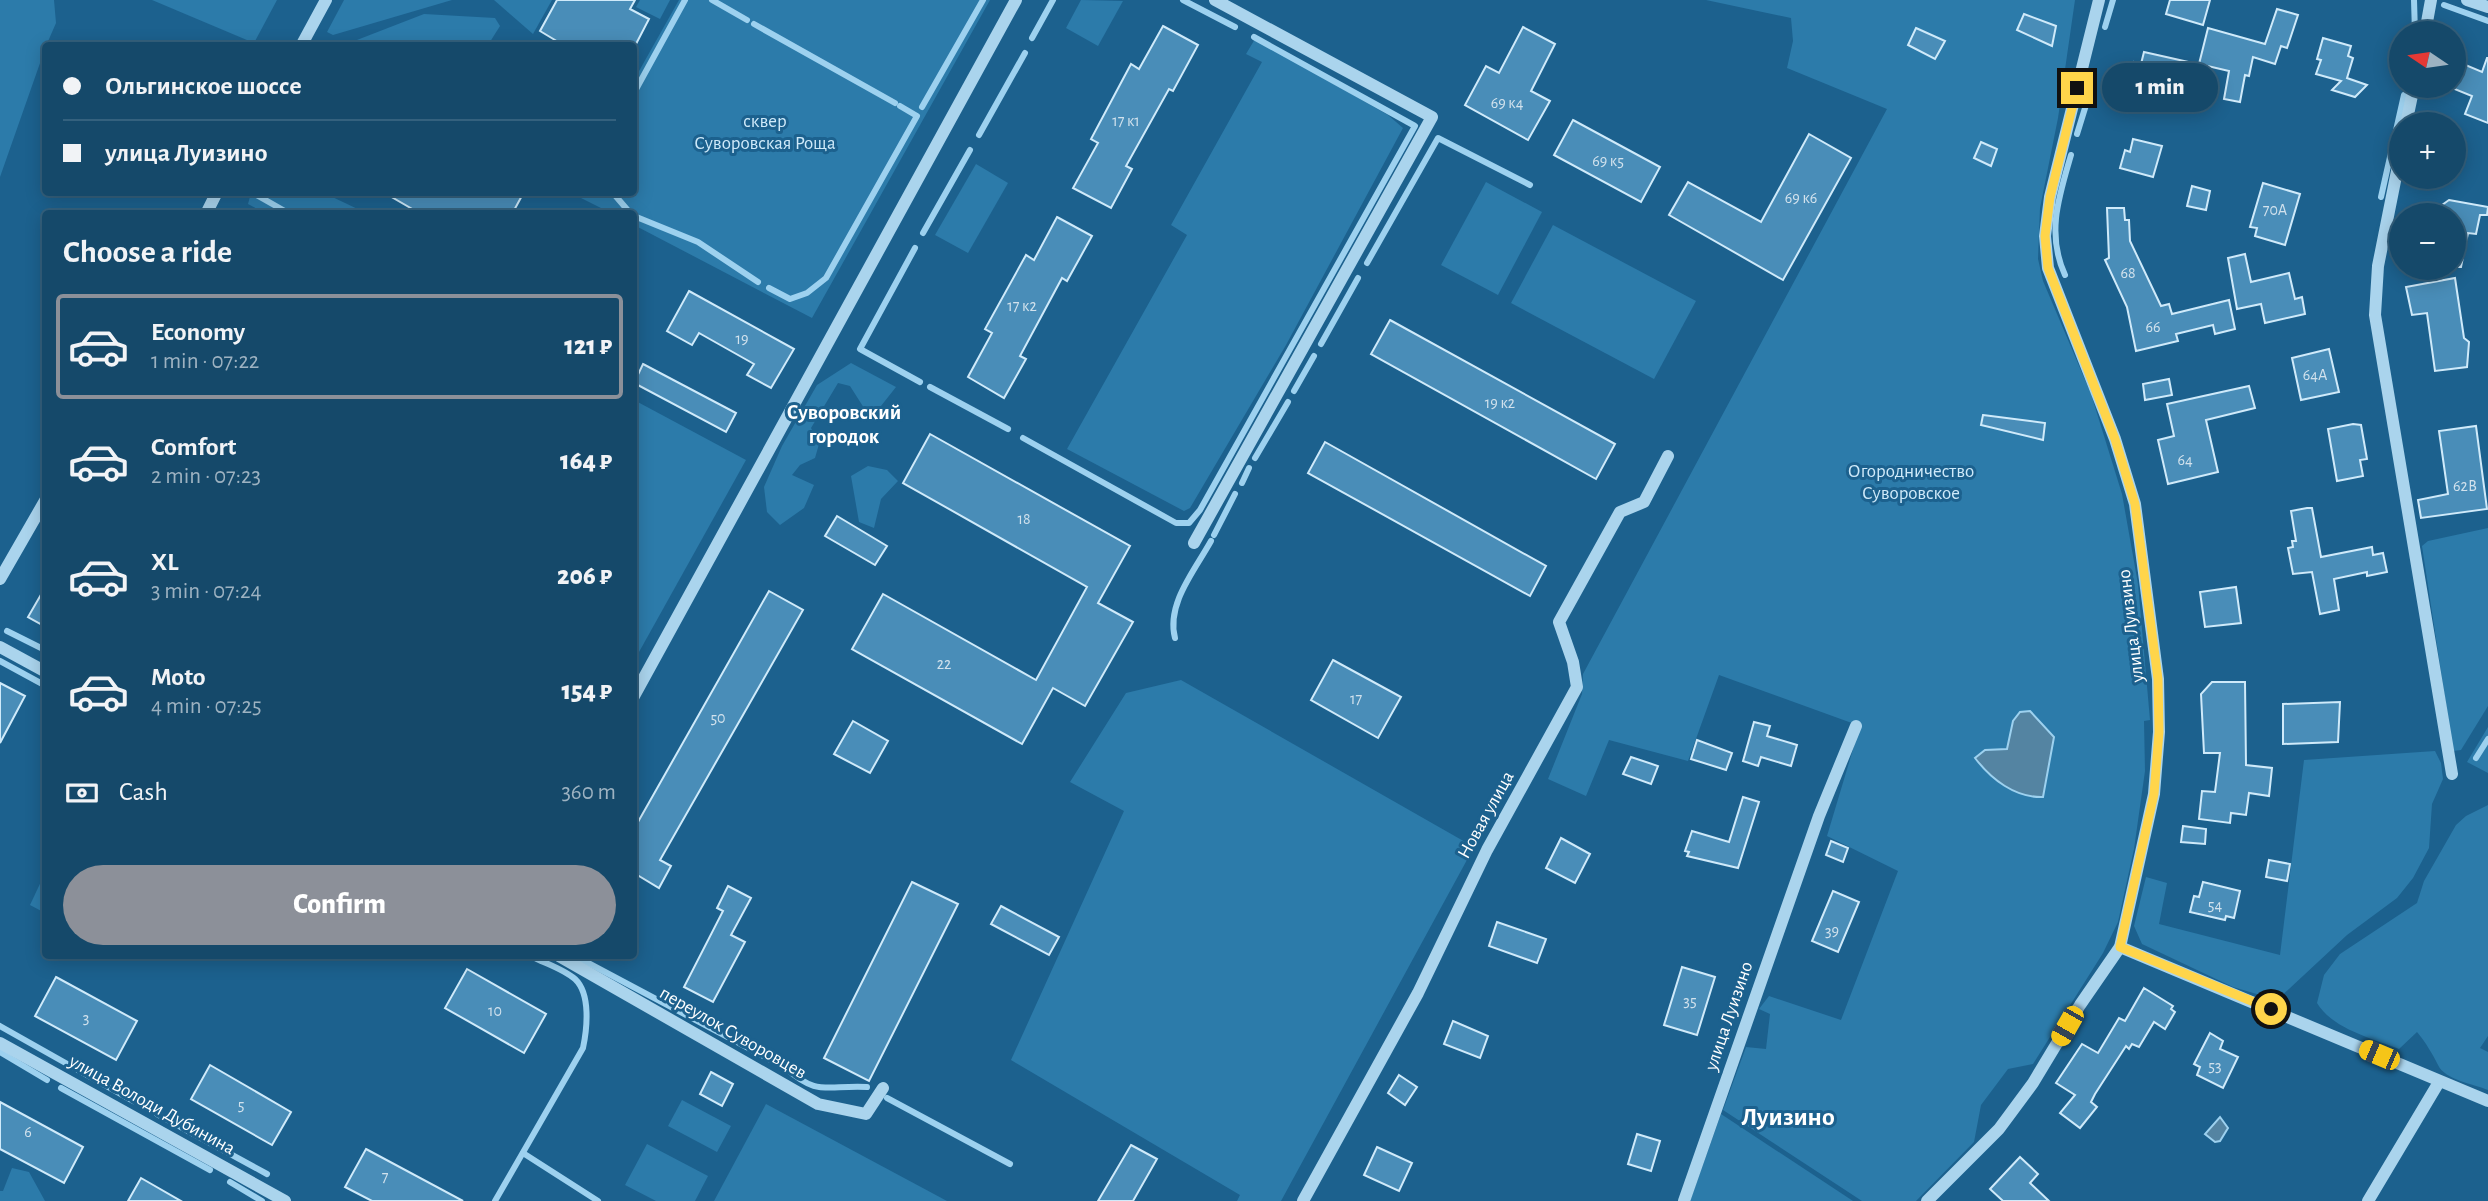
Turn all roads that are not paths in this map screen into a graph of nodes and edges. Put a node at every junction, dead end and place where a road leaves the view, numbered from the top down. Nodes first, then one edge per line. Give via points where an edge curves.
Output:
1 (326, 0) edge
2 (1016, 0) edge
3 (1215, 0) edge
4 (2099, 0) edge
5 (2431, 0) edge
6 (2467, 0) edge
7 (2488, 8) edge
8 (2427, 21) edge
9 (303, 42) edge
10 (2393, 189) edge
11 (1668, 456) dead end
12 (42, 506) edge
13 (1194, 543) dead end
14 (0, 579) edge
15 (0, 647) edge
16 (42, 670) edge
17 (637, 691) edge
18 (1856, 726) dead end
19 (2452, 774) dead end
20 (2120, 947) junction
21 (564, 959) edge
22 (0, 1043) edge
23 (2438, 1082) junction
24 (883, 1088) dead end
25 (2488, 1101) edge
26 (285, 1201) edge
27 (1303, 1201) edge
28 (1684, 1201) edge
29 (1927, 1201) edge
30 (2368, 1201) edge

1 - 9 street
2 - 17 street
3 - 13 street via 1432,117
4 - 20 street, улица Луизино via 2050,197 2045,236 2048,268 2115,439 2135,504 2158,679 2154,794
5 - 8 street
6 - 7 street
10 - 19 street via 2378,266 2375,315
11 - 27 street, Новая улица via 1643,502 1620,512 1559,622 1577,687 1487,850 1418,993
12 - 14 street
15 - 16 street
18 - 28 street, улица Луизино via 1819,816
20 - 23 street
20 - 29 street, улица Луизино via 1999,1129
21 - 24 street, переулок Суворовцев via 818,1104 866,1114
22 - 26 street, улица Володи Дубинина
23 - 25 street
23 - 30 street

